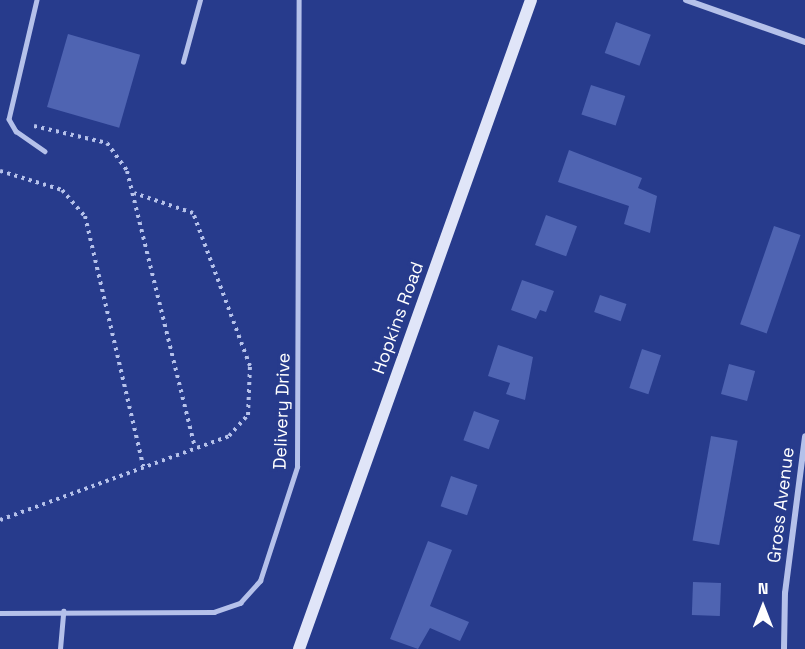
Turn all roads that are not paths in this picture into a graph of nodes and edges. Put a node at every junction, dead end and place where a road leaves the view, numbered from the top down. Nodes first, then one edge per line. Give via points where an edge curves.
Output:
1 (37, 0) edge
2 (200, 0) edge
3 (299, 0) edge
4 (531, 0) edge
5 (686, 0) edge
6 (805, 42) edge
7 (183, 62) dead end
8 (45, 151) dead end
9 (805, 436) edge
10 (63, 611) junction
11 (0, 614) edge
12 (60, 649) edge
13 (299, 649) edge
14 (784, 649) edge

1 - 8 lane via 9,119 16,131
2 - 7 lane
3 - 10 lane, Delivery Drive via 297,467 260,581 240,603 214,612
4 - 13 main road, Hopkins Road
5 - 6 street
9 - 14 street, Gross Avenue via 785,593
10 - 11 lane, Delivery Drive
10 - 12 lane

